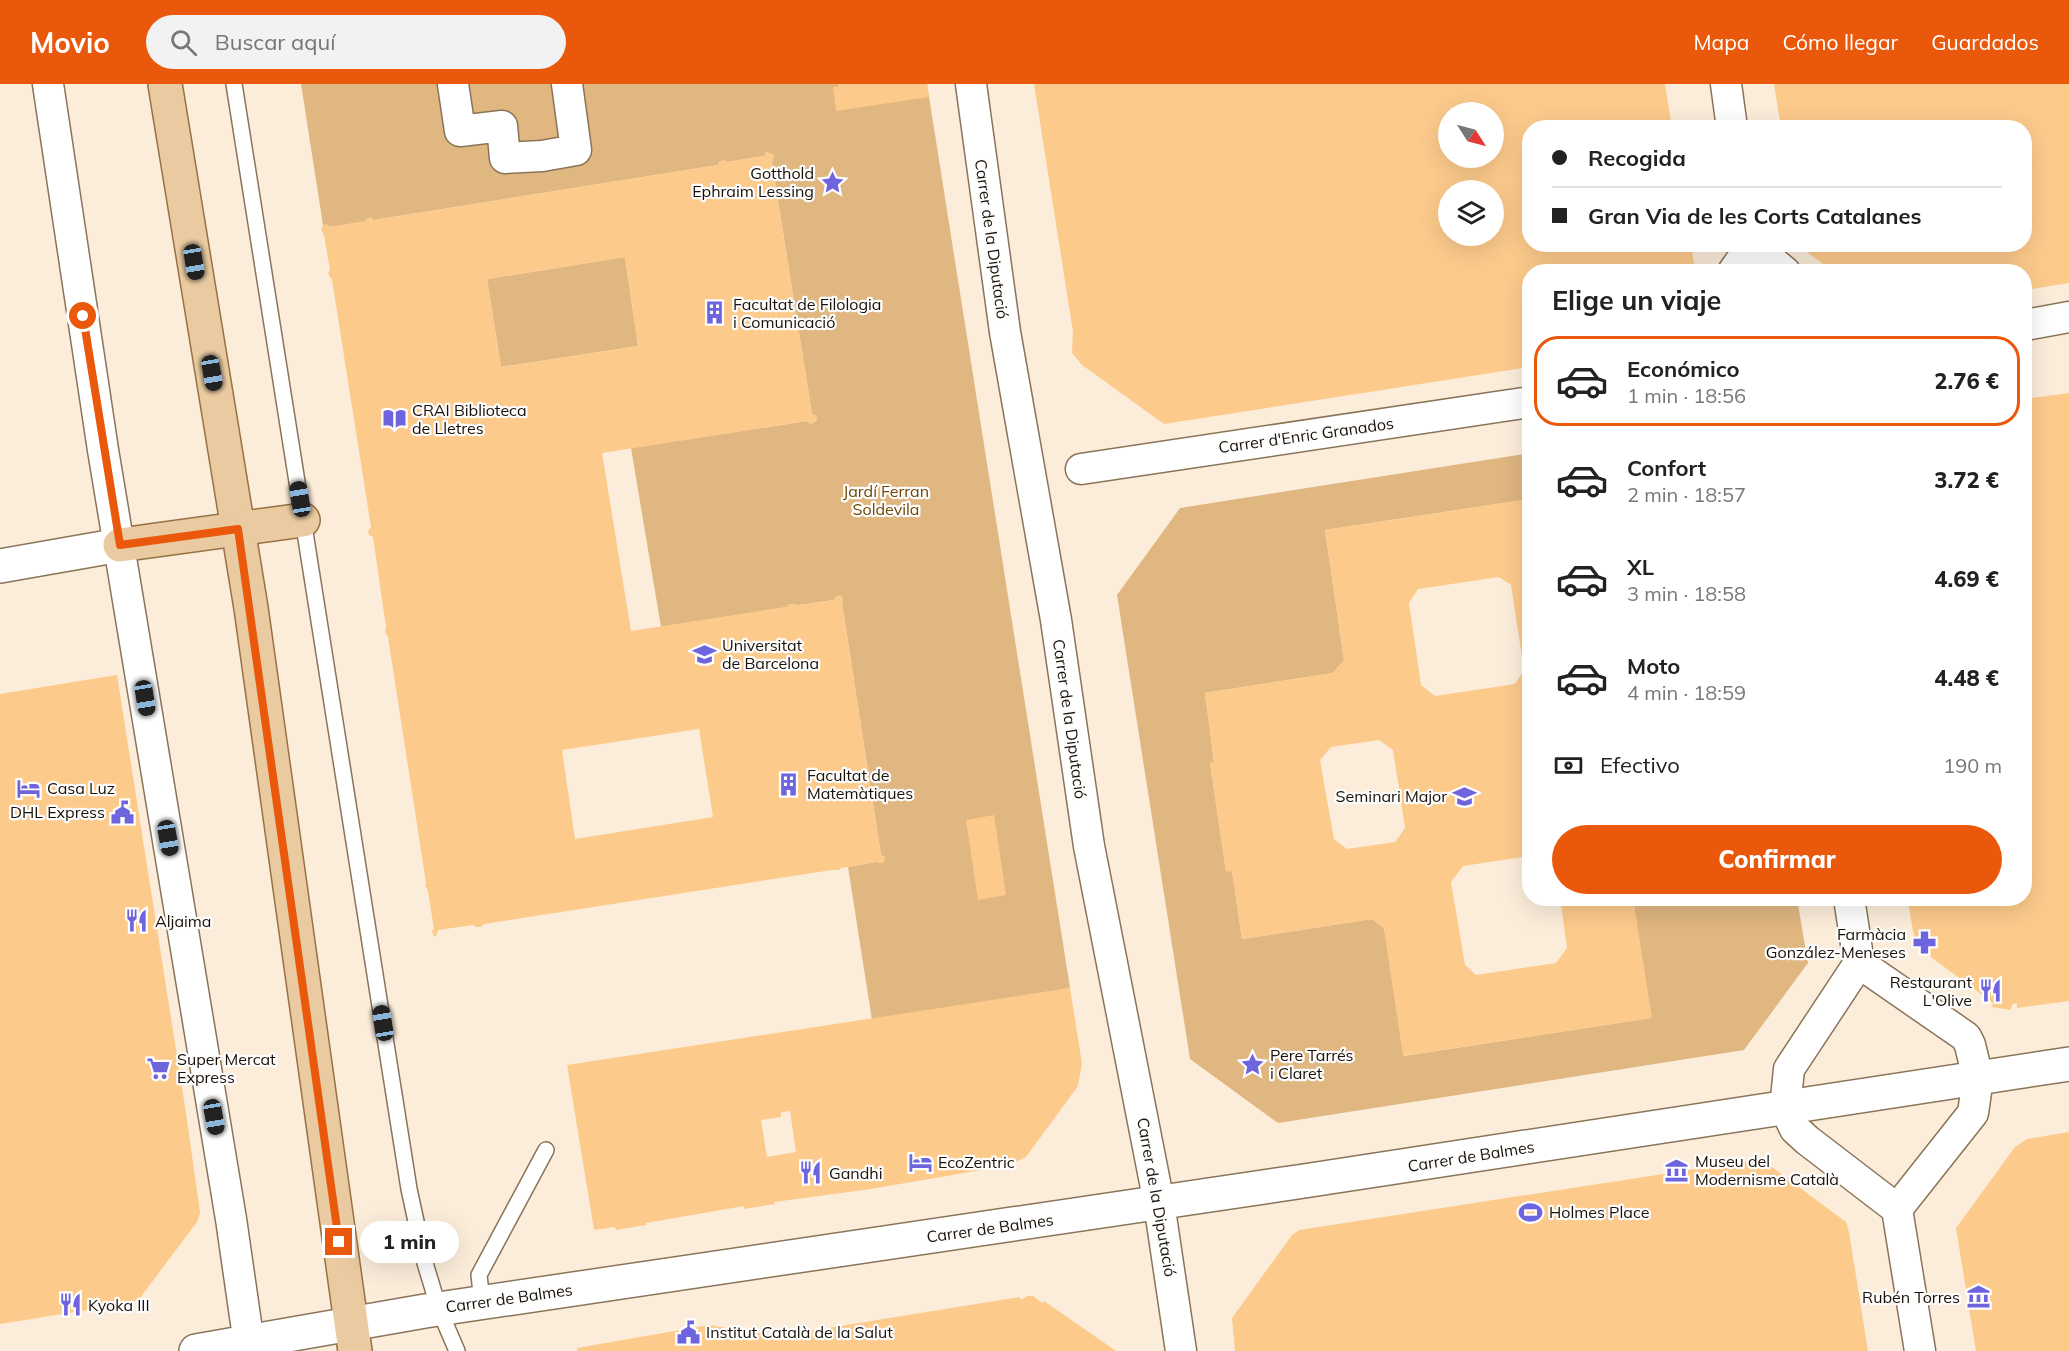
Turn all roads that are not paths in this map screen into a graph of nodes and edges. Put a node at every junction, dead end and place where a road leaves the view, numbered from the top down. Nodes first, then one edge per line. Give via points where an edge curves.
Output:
1 (48, 84) edge
2 (165, 84) edge
3 (234, 84) edge
4 (453, 84) edge
5 (567, 84) edge
6 (971, 84) edge
7 (1725, 84) edge
8 (1731, 120) edge
9 (1760, 252) edge
10 (1775, 264) edge
11 (2069, 317) edge
12 (2032, 324) edge
13 (1522, 403) edge
14 (1082, 469) dead end
15 (303, 520) junction
16 (238, 529) junction
17 (120, 545) junction
18 (0, 566) edge
19 (1850, 906) edge
20 (1859, 963) junction
21 (2069, 1064) edge
22 (1978, 1078) junction
23 (1785, 1108) junction
24 (546, 1150) dead end
25 (1159, 1203) junction
26 (1897, 1209) junction
27 (482, 1302) junction
28 (439, 1309) junction
29 (352, 1337) edge
30 (249, 1346) edge
31 (196, 1351) edge
32 (457, 1351) edge
33 (1181, 1351) edge
34 (1920, 1351) edge

1 - 17 street
2 - 16 main road
3 - 15 lane
4 - 5 street via 460,131 502,126 505,158 576,150
6 - 25 street, Carrer de la Diputació via 1005,332 1056,620 1089,846
7 - 8 street
9 - 10 street
11 - 12 street
13 - 14 street, Carrer d'Enric Granados
15 - 16 main road
15 - 28 lane via 409,1189
16 - 17 main road
16 - 29 main road
17 - 18 main road
17 - 30 street
19 - 20 street
20 - 22 street via 1966,1037
20 - 23 street via 1789,1069
21 - 22 main road, Carrer de Balmes
22 - 23 main road, Carrer de Balmes
22 - 26 street via 1973,1113
23 - 25 main road, Carrer de Balmes
23 - 26 street via 1795,1129 1807,1140
24 - 27 lane via 479,1275
25 - 27 main road, Carrer de Balmes
25 - 33 street, Carrer de la Diputació
26 - 34 street
27 - 28 main road, Carrer de Balmes
28 - 29 main road, Carrer de Balmes
28 - 32 lane
29 - 30 main road, Carrer de Balmes
30 - 31 main road, Carrer de Balmes

